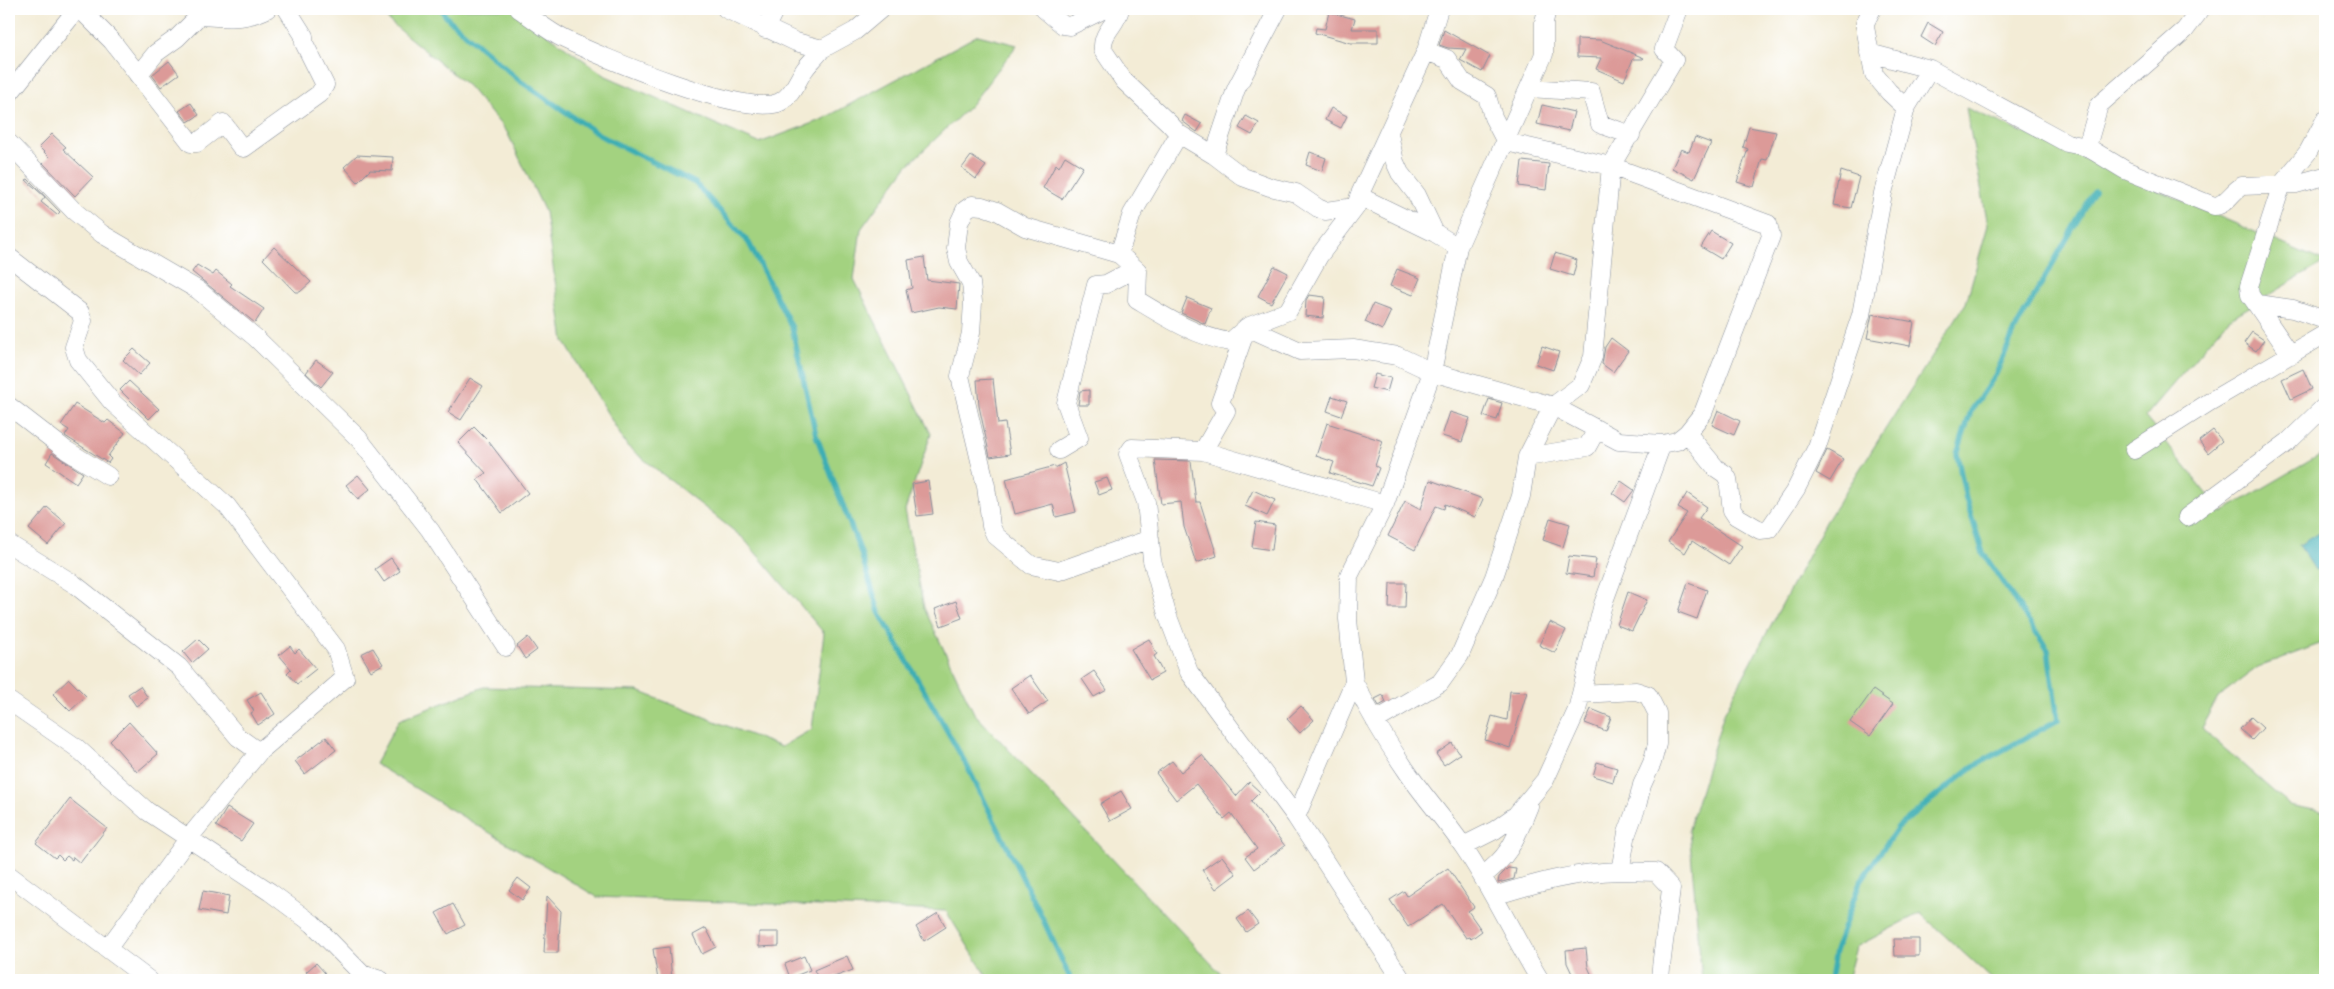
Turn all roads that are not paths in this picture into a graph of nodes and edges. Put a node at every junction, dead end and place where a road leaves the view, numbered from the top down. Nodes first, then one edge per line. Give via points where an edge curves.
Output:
1 (78, 9) edge
2 (267, 9) edge
3 (287, 9) edge
4 (520, 9) edge
5 (726, 9) edge
6 (776, 9) edge
7 (881, 9) edge
8 (1044, 9) edge
9 (1105, 9) edge
10 (1120, 9) edge
11 (1278, 9) edge
12 (1547, 9) edge
13 (1679, 9) edge
14 (1872, 9) edge
15 (2200, 9) edge
16 (1434, 10) edge
17 (765, 29) junction
18 (822, 49) junction
19 (1426, 51) junction
20 (1869, 53) junction
21 (1930, 69) junction
22 (138, 75) junction
23 (1529, 88) junction
24 (9, 94) edge
25 (1906, 108) junction
26 (2325, 120) edge
27 (1178, 134) junction
28 (1389, 134) junction
29 (1631, 135) junction
30 (1506, 142) junction
31 (9, 143) edge
32 (2087, 147) junction
33 (1214, 155) junction
34 (1611, 166) junction
35 (2325, 176) edge
36 (2282, 184) junction
37 (1358, 201) junction
38 (1435, 233) junction
39 (1458, 247) junction
40 (1119, 254) junction
41 (9, 257) edge
42 (1136, 269) junction
43 (2258, 304) junction
44 (2325, 323) edge
45 (1247, 327) junction
46 (2291, 355) junction
47 (1432, 372) junction
48 (9, 406) edge
49 (1554, 406) junction
50 (2325, 406) edge
51 (1597, 429) junction
52 (1687, 433) junction
53 (1619, 441) junction
54 (1662, 444) junction
55 (1587, 447) junction
56 (1060, 450) dead end
57 (2134, 450) dead end
58 (1203, 451) junction
59 (1528, 457) junction
60 (108, 476) dead end
61 (1385, 504) junction
62 (2187, 517) dead end
63 (1150, 539) junction
64 (9, 544) edge
65 (506, 647) dead end
66 (1354, 682) junction
67 (1581, 694) junction
68 (9, 701) edge
69 (1374, 721) junction
70 (259, 752) junction
71 (1534, 795) junction
72 (1296, 817) junction
73 (188, 839) junction
74 (1463, 846) junction
75 (1620, 871) junction
76 (9, 875) edge
77 (1482, 876) junction
78 (1494, 896) junction
79 (108, 948) junction
80 (149, 980) edge
81 (381, 980) edge
82 (1402, 980) edge
83 (1540, 980) edge
84 (1660, 980) edge

1 - 22 street via 112,41
1 - 24 street
2 - 22 street via 254,16 199,16 156,53
3 - 22 street via 304,36 304,43 324,85 319,94 247,146 241,147 223,124 191,143
4 - 18 street via 561,38 596,53 709,96 764,106 780,103 790,94
5 - 17 street
6 - 17 street
7 - 18 street via 855,31
8 - 9 street via 1063,25 1070,26
10 - 27 street via 1105,35 1102,50 1124,81
11 - 33 street via 1236,89
12 - 23 street via 1544,54
13 - 29 street via 1664,49 1674,60
14 - 20 street via 1865,23
15 - 32 street via 2186,30 2099,105
16 - 19 street
17 - 18 street
19 - 28 street
19 - 30 street via 1447,59 1462,81 1487,96
20 - 21 street
20 - 25 street via 1877,78
21 - 25 street
21 - 32 street via 2067,143
23 - 29 street via 1591,92 1600,124
23 - 30 street
25 - 52 street via 1883,193 1861,315 1816,447 1796,489 1769,529 1760,530 1736,516 1732,510 1728,479
26 - 36 street via 2308,152
27 - 33 street
27 - 40 street via 1132,214
28 - 37 street
28 - 38 street via 1400,173 1426,210
29 - 34 street
30 - 34 street
30 - 39 street
31 - 65 street via 102,234 198,290 256,338 359,439 430,530
32 - 36 street via 2125,170 2214,206 2223,204 2242,186
33 - 37 street via 1244,177 1296,193 1318,208 1335,211
34 - 49 street via 1593,357 1581,385
34 - 52 street via 1764,221 1771,229 1703,413
35 - 36 street via 2296,184
36 - 43 street via 2249,286 2250,295
37 - 38 street
37 - 45 street via 1320,256 1288,311
38 - 39 street
39 - 47 street
40 - 42 street
40 - 63 street via 1025,227 982,206 965,210 959,223 956,248 959,262 971,283 973,302 971,333 960,376 995,535 1031,565 1059,571
41 - 70 street via 80,312 83,321 74,347 78,360 112,402 227,506 336,649 345,678
42 - 45 street via 1137,300 1176,324 1209,338 1230,342
42 - 56 street via 1106,284 1096,285 1066,402 1079,438
43 - 44 street via 2293,309
43 - 46 street
44 - 46 street
45 - 47 street via 1300,351 1353,348 1398,356
45 - 58 street via 1220,403 1226,411
46 - 57 street
47 - 49 street
47 - 61 street
48 - 60 street via 66,450
49 - 51 street
49 - 59 street
50 - 62 street via 2288,442
51 - 53 street
51 - 55 street
52 - 54 street via 1677,441
53 - 54 street
53 - 55 street
54 - 67 street via 1603,604
55 - 59 street
58 - 61 street
58 - 63 street via 1130,449 1128,454 1146,502
59 - 69 street via 1522,496 1494,577 1460,655 1440,683
61 - 66 street via 1349,576 1348,619
63 - 72 street via 1152,560 1167,614 1189,672
64 - 70 street via 74,584 179,667 238,737
66 - 69 street
66 - 72 street
67 - 71 street via 1557,756
67 - 75 street via 1636,691 1648,695 1657,714 1657,744 1627,833
68 - 73 street via 77,748 147,811
69 - 74 street via 1408,774
70 - 73 street
71 - 74 street via 1509,820
71 - 77 street via 1514,843 1500,864
72 - 82 street
73 - 79 street
73 - 81 street via 314,924 362,974
74 - 77 street
75 - 78 street via 1587,872
75 - 84 street via 1656,872 1671,888
76 - 79 street
77 - 78 street
78 - 83 street
79 - 80 street

